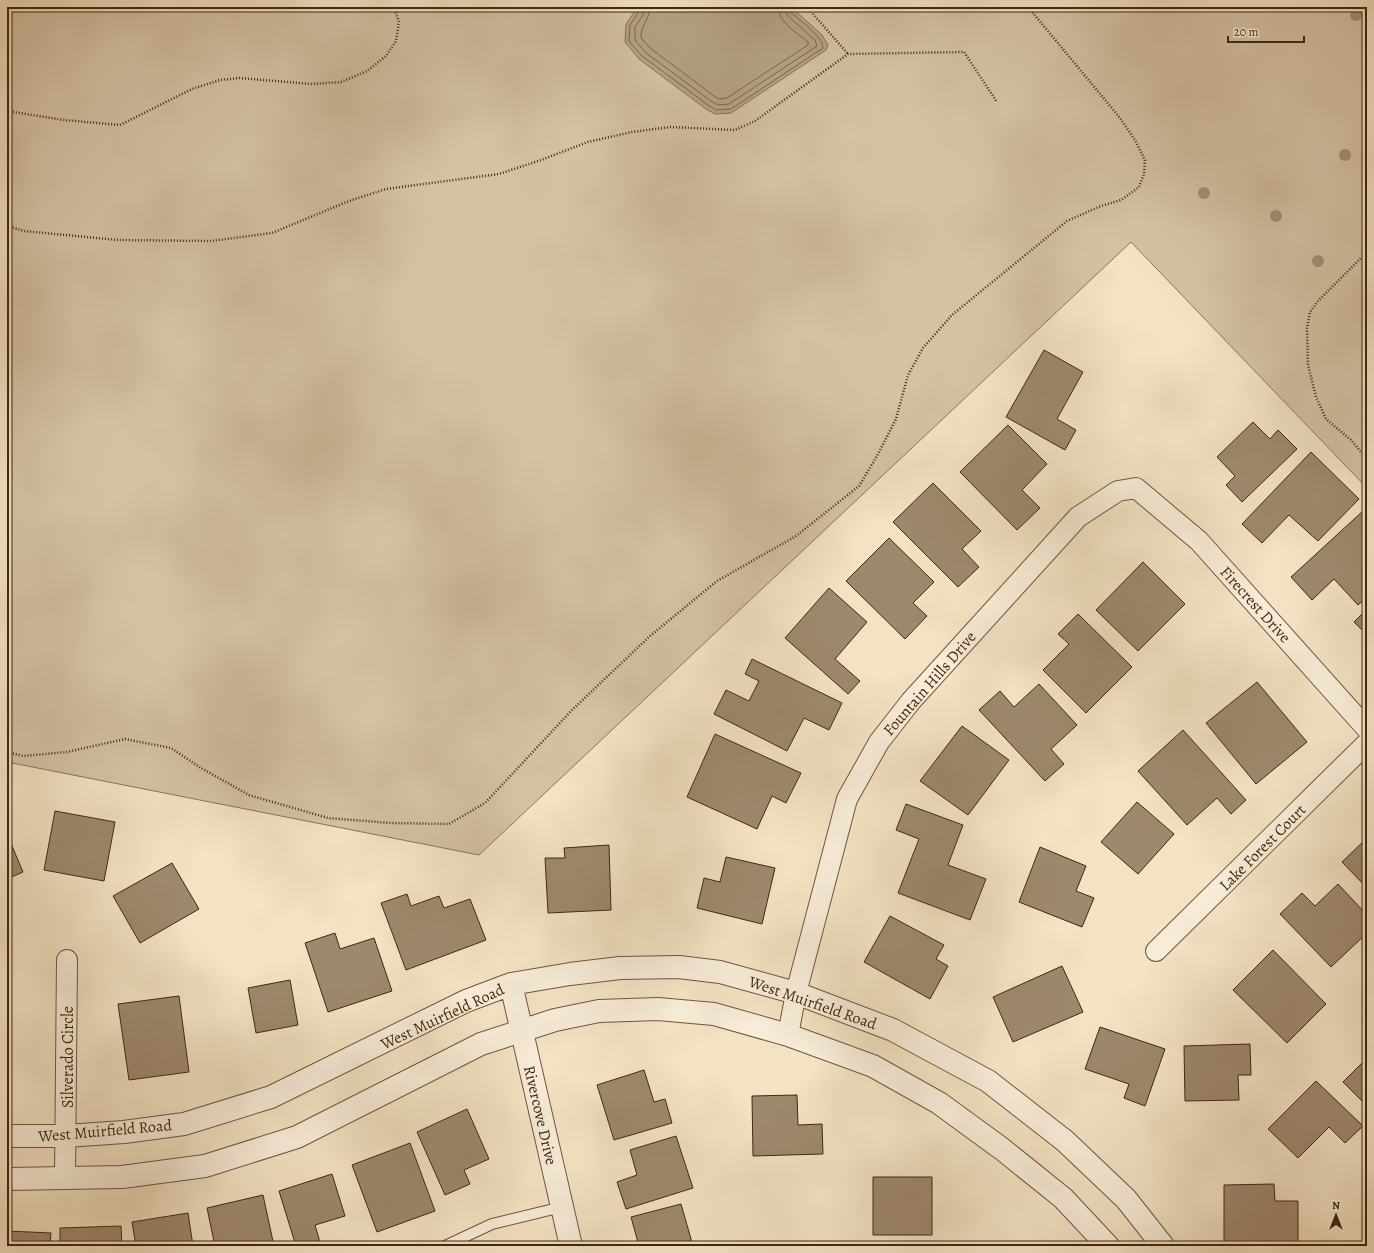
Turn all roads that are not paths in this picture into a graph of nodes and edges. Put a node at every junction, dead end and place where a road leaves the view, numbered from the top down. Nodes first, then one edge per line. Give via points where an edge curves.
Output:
1 (1136, 488) joint
2 (1367, 729) edge
3 (1367, 744) edge
4 (1156, 951) dead end
5 (67, 960) dead end
6 (511, 984) junction
7 (796, 993) junction
8 (522, 1030) junction
9 (788, 1035) junction
10 (7, 1136) edge
11 (66, 1136) junction
12 (66, 1177) junction
13 (7, 1178) edge
14 (562, 1207) junction
15 (445, 1246) edge
16 (571, 1246) edge
17 (1108, 1246) edge
18 (1163, 1246) edge

1 - 2 street, Firecrest Drive via 1199,541
1 - 7 street, Fountain Hills Drive via 1118,491 1078,517 910,700 879,742 847,799
3 - 4 street, Lake Forest Court
5 - 11 street, Silverado Circle
6 - 7 street, West Muirfield Road via 620,968 678,966 720,972
6 - 8 street, Rivercove Drive
6 - 11 street, West Muirfield Road via 466,1001 271,1097 184,1124
7 - 9 street, Fountain Hills Drive
7 - 18 street, West Muirfield Road via 893,1030 988,1081 1065,1141 1126,1199
8 - 9 street via 599,1011 658,1010 714,1014
8 - 12 street via 481,1044 298,1137 204,1166 122,1177
8 - 14 street, Rivercove Drive
9 - 17 street via 873,1066 939,1103 1063,1198
10 - 11 street, West Muirfield Road
11 - 12 street, Silverado Circle
12 - 13 street
14 - 15 lane via 492,1224
14 - 16 street, Rivercove Drive

